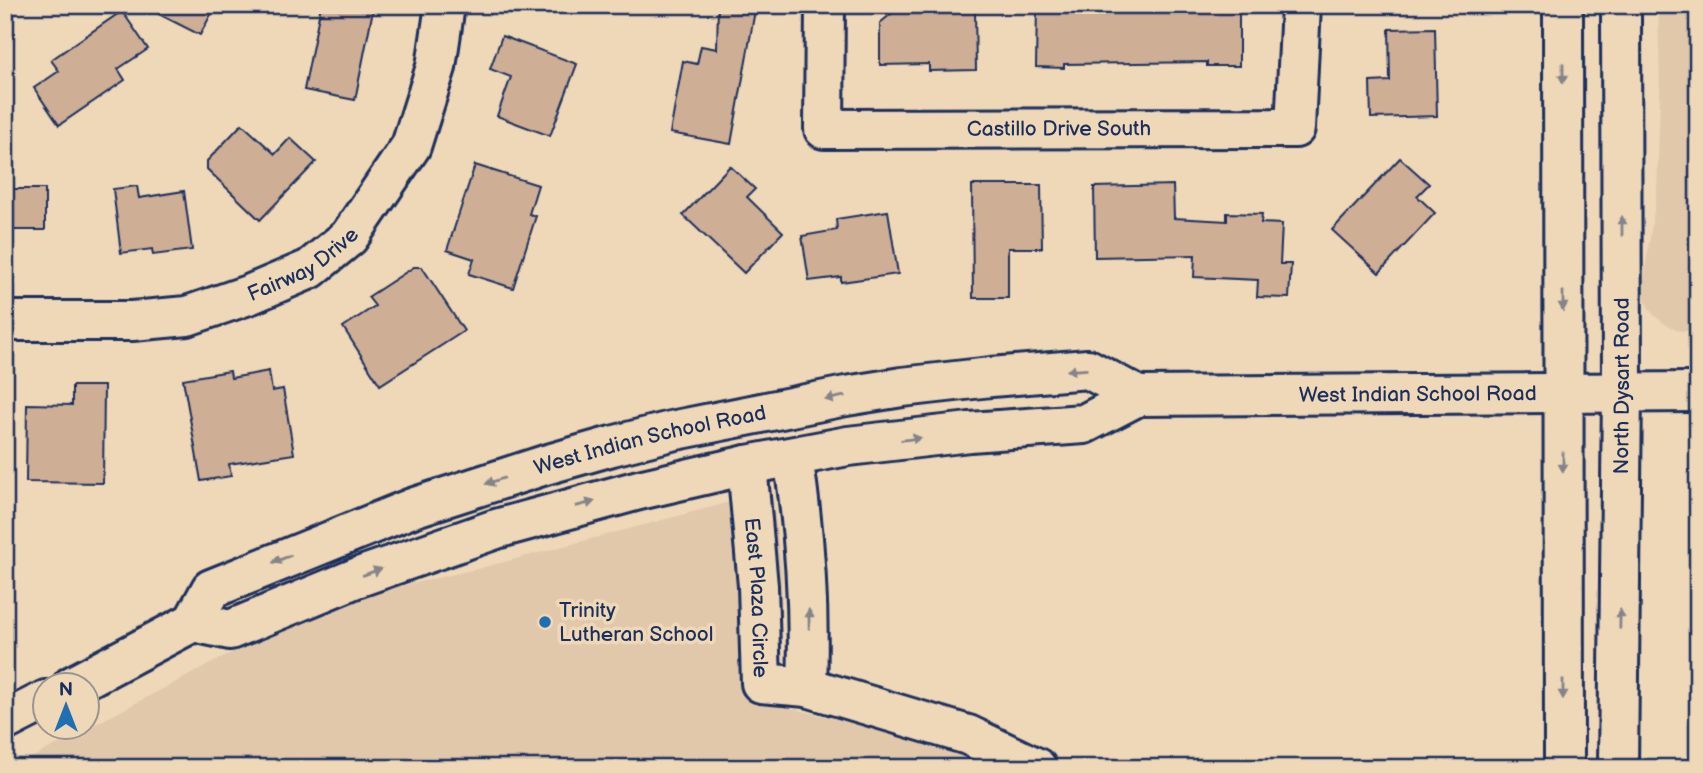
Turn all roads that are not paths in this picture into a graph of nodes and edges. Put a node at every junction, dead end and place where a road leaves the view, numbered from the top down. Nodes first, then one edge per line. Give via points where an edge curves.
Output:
1 (445, 5) edge
2 (825, 5) edge
3 (1301, 5) edge
4 (1563, 5) edge
5 (1621, 5) edge
6 (5, 321) edge
7 (1622, 392) junction
8 (1698, 392) edge
9 (1563, 394) junction
10 (1138, 396) junction
11 (793, 457) junction
12 (747, 465) junction
13 (193, 622) junction
14 (97, 672) edge
15 (807, 687) junction
16 (32, 707) edge
17 (5, 721) edge
18 (1037, 768) edge
19 (1563, 768) edge
20 (1618, 768) edge

1 - 6 main road, Fairway Drive via 436,67 411,146 349,237 310,269 187,316
2 - 3 main road, Castillo Drive South via 824,129 1295,128
4 -> 9 main road
7 -> 5 main road, North Dysart Road
7 - 8 main road, West Indian School Road
7 - 9 main road, West Indian School Road
20 -> 7 main road, North Dysart Road
9 - 10 main road, West Indian School Road
9 -> 19 main road
11 -> 10 main road, West Indian School Road via 848,446 1084,424
10 -> 13 main road, West Indian School Road via 1088,369 902,387 671,431 545,465 366,525 211,589
11 - 12 main road, West Indian School Road
15 -> 11 main road, East Plaza Circle via 808,575
13 -> 12 main road, West Indian School Road via 230,630 356,578 496,529
12 - 15 main road, East Plaza Circle via 761,683
13 - 14 main road
15 - 18 main road, East Plaza Circle via 968,735
16 - 17 main road

